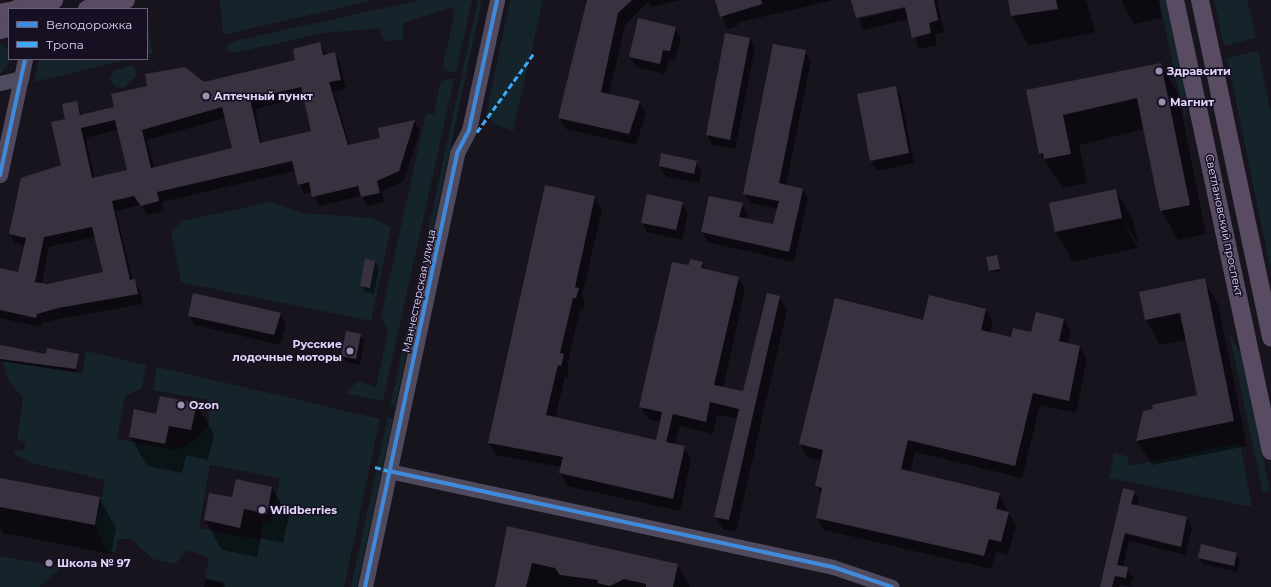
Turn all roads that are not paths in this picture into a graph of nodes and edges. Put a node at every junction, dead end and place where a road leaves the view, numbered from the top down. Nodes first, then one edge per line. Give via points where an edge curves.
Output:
1 (54, 0) edge
2 (126, 0) edge
3 (497, 0) edge
4 (1175, 0) edge
5 (1200, 0) edge
6 (20, 8) edge
7 (91, 8) edge
8 (25, 60) edge
9 (21, 78) junction
10 (0, 83) edge
11 (0, 175) edge
12 (1271, 338) edge
13 (1271, 451) edge
14 (389, 471) junction
15 (365, 587) edge
16 (892, 587) edge

1 - 6 main road
2 - 7 main road
3 - 14 street, Манчестерская улица via 469,130 457,153
4 - 13 main road, Светлановский проспект
5 - 12 main road, Светлановский проспект
8 - 9 street
9 - 10 street
9 - 11 street
14 - 15 street, Манчестерская улица
14 - 16 street via 833,567

